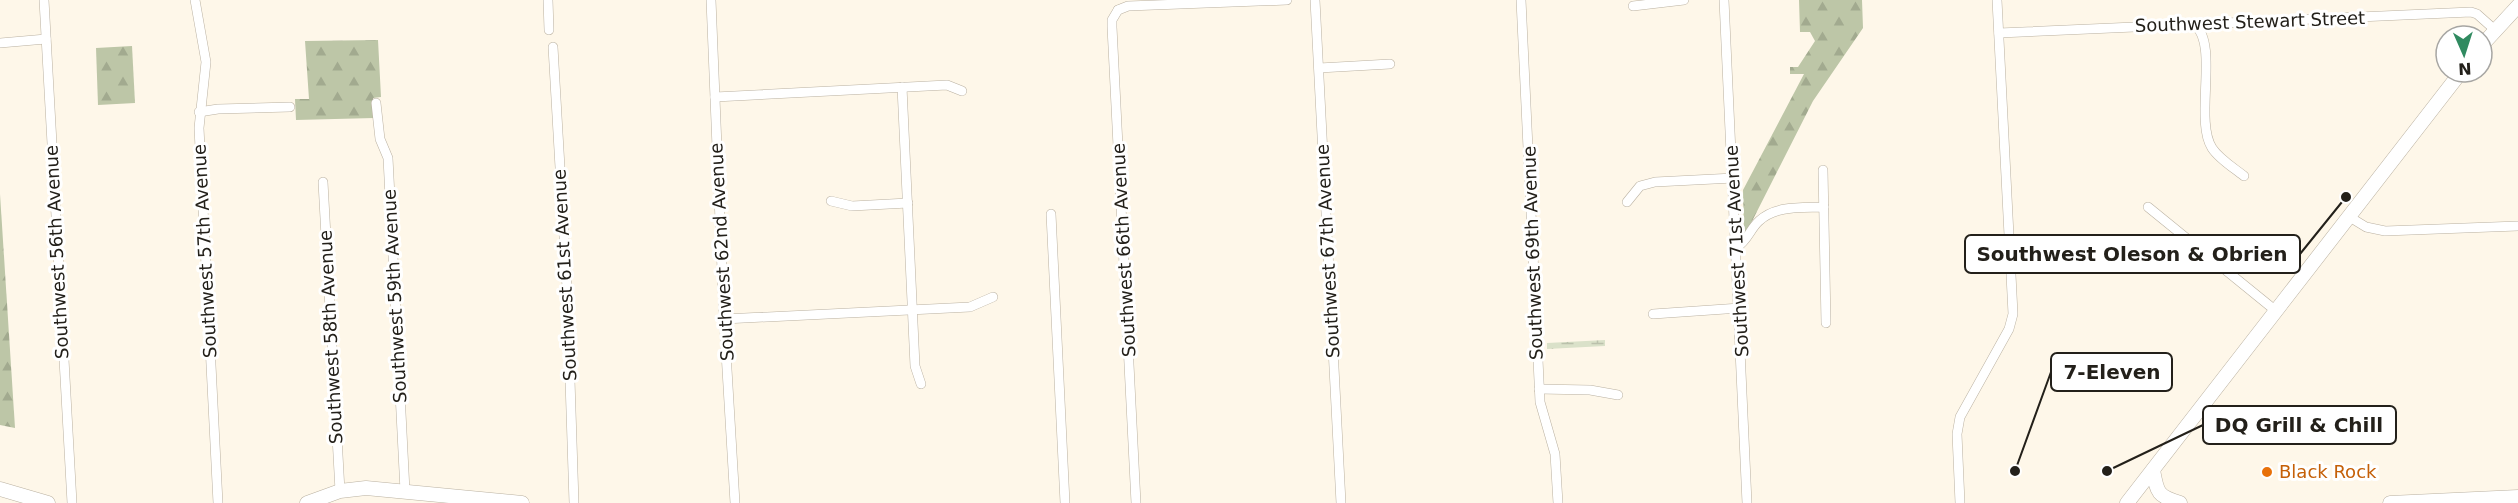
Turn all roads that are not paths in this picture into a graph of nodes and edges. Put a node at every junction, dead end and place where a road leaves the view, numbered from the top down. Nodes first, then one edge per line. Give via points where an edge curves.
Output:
1 (44, 0) edge
2 (195, 0) edge
3 (548, 0) edge
4 (711, 0) edge
5 (1114, 0) edge
6 (1287, 0) edge
7 (1315, 0) edge
8 (1521, 0) edge
9 (1684, 0) edge
10 (1724, 0) edge
11 (1997, 0) edge
12 (1633, 6) dead end
13 (2518, 6) edge
14 (1118, 10) junction
15 (2195, 25) junction
16 (549, 30) dead end
17 (2495, 30) joint
18 (1999, 33) junction
19 (46, 39) junction
20 (0, 43) edge
21 (553, 47) dead end
22 (1390, 64) dead end
23 (1319, 68) junction
24 (2452, 84) edge
25 (902, 87) junction
26 (962, 91) dead end
27 (715, 97) junction
28 (376, 104) dead end
29 (290, 107) dead end
30 (199, 112) junction
31 (1823, 170) dead end
32 (2244, 176) dead end
33 (1734, 178) junction
34 (323, 182) dead end
35 (831, 201) dead end
36 (1627, 202) dead end
37 (908, 203) junction
38 (1824, 207) junction
39 (2148, 207) dead end
40 (1051, 214) dead end
41 (2348, 216) junction
42 (2518, 226) edge
43 (1737, 247) junction
44 (2116, 253) dead end
45 (2011, 258) junction
46 (993, 297) dead end
47 (1740, 308) junction
48 (913, 311) junction
49 (2276, 311) junction
50 (1653, 314) dead end
51 (724, 319) junction
52 (1826, 323) dead end
53 (921, 384) dead end
54 (1539, 389) junction
55 (1618, 395) dead end
56 (2153, 470) junction
57 (0, 489) edge
58 (405, 490) junction
59 (340, 491) junction
60 (2518, 497) edge
61 (2429, 502) edge
62 (48, 503) edge
63 (72, 503) edge
64 (218, 503) edge
65 (307, 503) edge
66 (522, 503) edge
67 (574, 503) edge
68 (735, 503) edge
69 (1065, 503) edge
70 (1136, 503) edge
71 (1341, 503) edge
72 (1558, 503) edge
73 (1748, 503) edge
74 (1960, 503) edge
75 (2127, 503) edge
76 (2180, 503) edge
77 (2390, 503) edge

1 - 19 street, Southwest 56th Avenue
2 - 30 street, Southwest 57th Avenue via 206,62
3 - 16 street
4 - 27 street, Southwest 62nd Avenue
5 - 14 street
6 - 14 street via 1128,6
7 - 23 street, Southwest 67th Avenue
8 - 54 street, Southwest 69th Avenue
9 - 12 street
10 - 33 street, Southwest 71st Avenue
11 - 18 street
13 - 17 main road
14 - 70 street, Southwest 66th Avenue via 1112,27
15 - 17 street, Southwest Stewart Street via 2471,12
15 - 18 street, Southwest Stewart Street
15 - 32 street via 2205,37 2206,113 2211,148
18 - 45 street
19 - 20 street
19 - 63 street, Southwest 56th Avenue
21 - 67 street, Southwest 61st Avenue
22 - 23 street
23 - 71 street, Southwest 67th Avenue
24 - 41 main road
25 - 26 street via 947,85
25 - 27 street
25 - 37 street
27 - 51 street, Southwest 62nd Avenue
28 - 58 street, Southwest 59th Avenue via 380,139 388,158
29 - 30 street
30 - 64 street, Southwest 57th Avenue
31 - 38 street
33 - 36 street via 1655,182 1640,186
33 - 43 street, Southwest 71st Avenue
34 - 59 street, Southwest 58th Avenue
35 - 37 street via 852,206
37 - 48 street
38 - 43 street via 1774,212 1758,222
38 - 52 street
39 - 49 street
40 - 69 street
41 - 42 street via 2376,230
41 - 49 main road
43 - 47 street, Southwest 71st Avenue
44 - 45 street
45 - 74 street via 2011,325 1958,422
46 - 48 street via 970,307
47 - 50 street
47 - 73 street, Southwest 71st Avenue
48 - 51 street
48 - 53 street via 915,366
49 - 56 main road
51 - 68 street, Southwest 62nd Avenue
54 - 55 street
54 - 72 street, Southwest 69th Avenue via 1541,410 1555,454
56 - 75 main road
56 - 76 main road via 2159,493 2164,499
57 - 62 main road
58 - 59 main road
58 - 66 main road
59 - 65 main road
60 - 61 main road
61 - 77 main road

